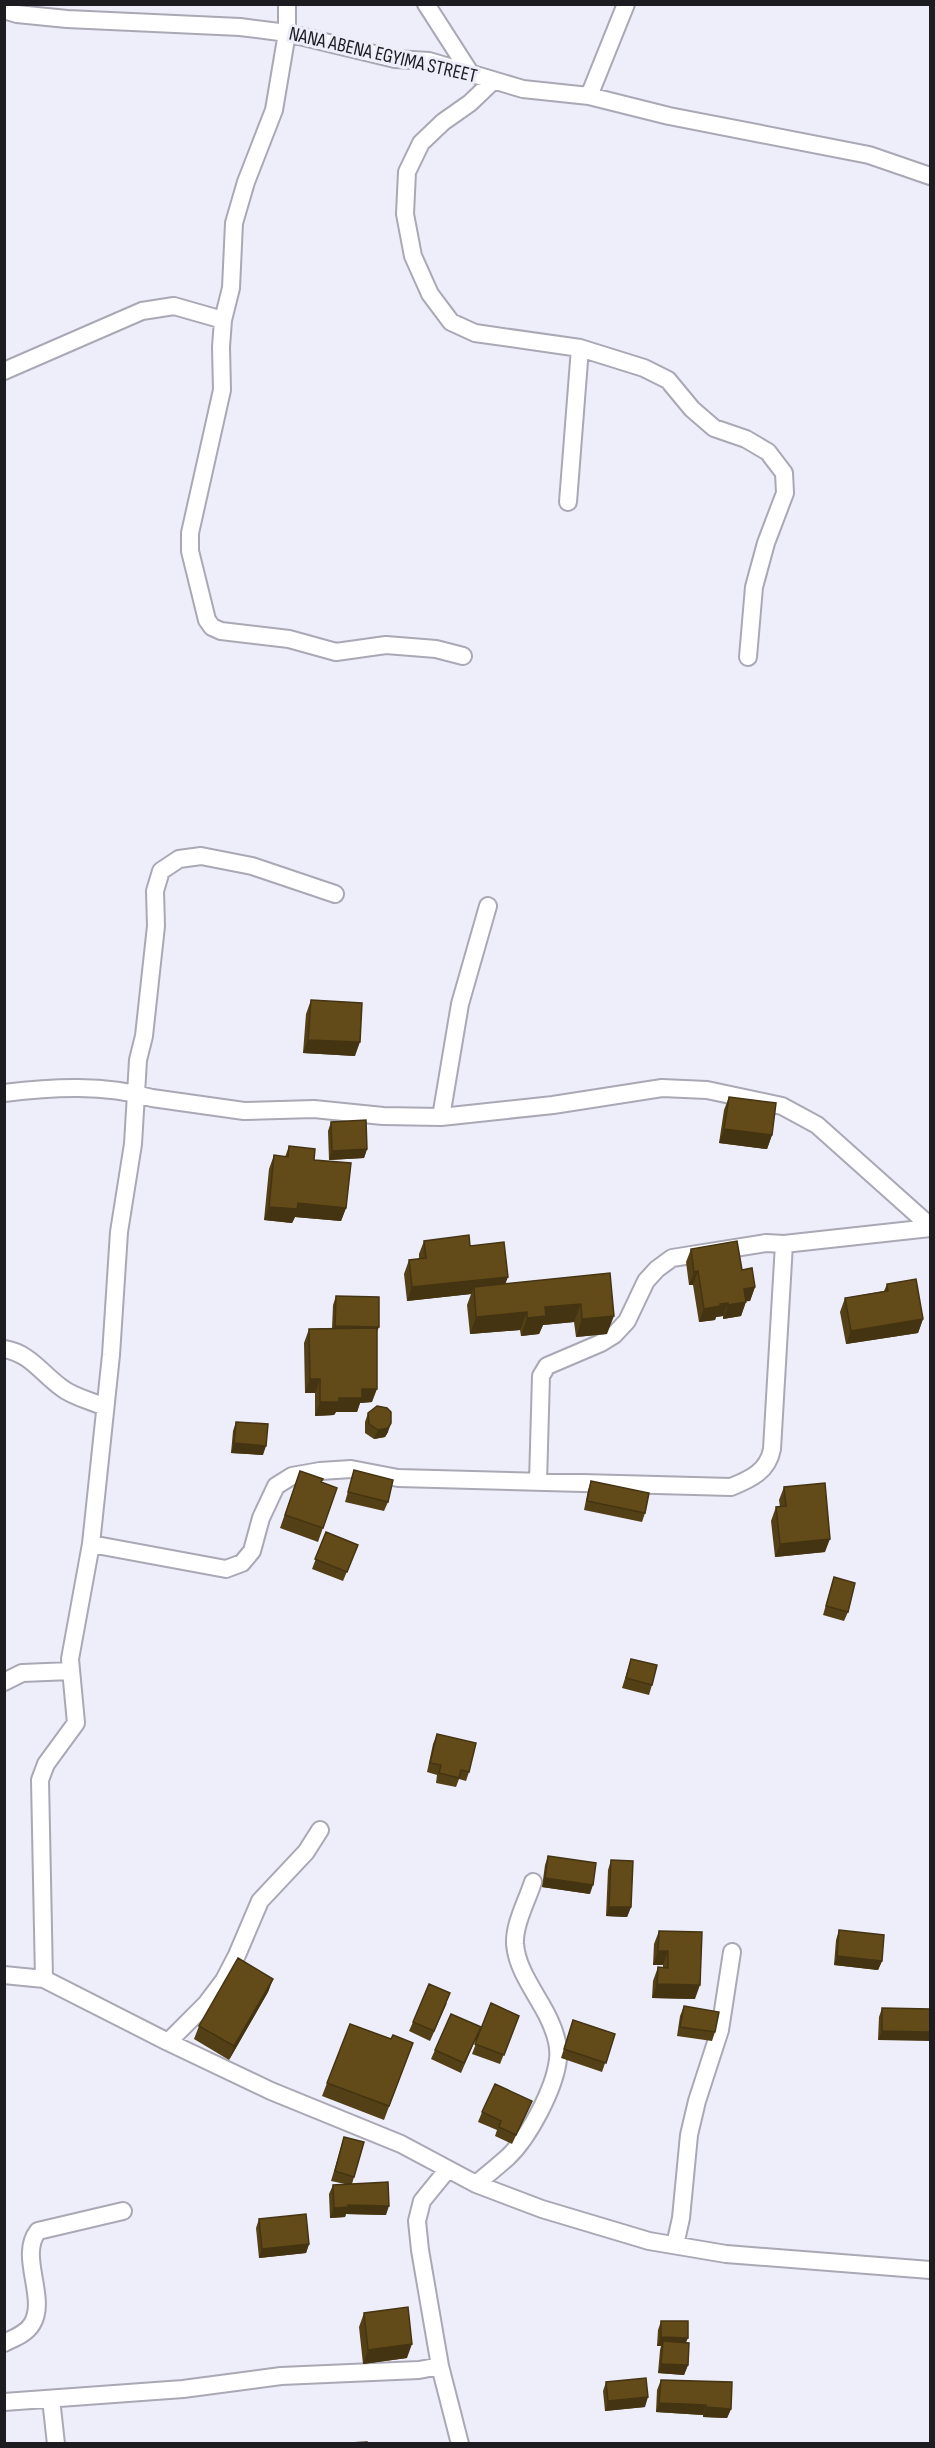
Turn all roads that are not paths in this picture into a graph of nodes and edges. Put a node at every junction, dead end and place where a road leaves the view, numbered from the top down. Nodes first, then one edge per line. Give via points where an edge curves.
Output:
1 (287, 4) edge
2 (426, 4) edge
3 (626, 4) edge
4 (4, 10) edge
5 (287, 33) junction
6 (469, 72) junction
7 (493, 81) junction
8 (589, 96) junction
9 (930, 176) edge
10 (223, 320) junction
11 (580, 348) junction
12 (4, 371) edge
13 (568, 502) dead end
14 (464, 656) dead end
15 (748, 657) dead end
16 (336, 894) dead end
17 (488, 906) dead end
18 (4, 1093) edge
19 (137, 1094) junction
20 (441, 1117) junction
21 (930, 1227) edge
22 (784, 1244) junction
23 (4, 1350) edge
24 (105, 1407) junction
25 (538, 1482) junction
26 (91, 1544) junction
27 (71, 1671) junction
28 (4, 1682) edge
29 (320, 1830) dead end
30 (533, 1882) dead end
31 (732, 1952) dead end
32 (4, 1975) edge
33 (44, 1979) junction
34 (168, 2042) junction
35 (448, 2169) junction
36 (476, 2184) junction
37 (123, 2211) dead end
38 (675, 2246) junction
39 (930, 2270) edge
40 (4, 2343) edge
41 (440, 2366) junction
42 (51, 2399) junction
43 (4, 2402) edge
44 (56, 2444) edge
45 (460, 2444) edge

1 - 5 street
2 - 6 street
3 - 8 street
4 - 5 street, NANA ABENA EGYIMA STREET via 67,19 240,27
5 - 6 street, NANA ABENA EGYIMA STREET
5 - 10 street via 274,110 234,223 231,288
6 - 7 street, NANA ABENA EGYIMA STREET
7 - 8 street, NANA ABENA EGYIMA STREET via 523,89
7 - 11 street via 421,143 407,172 405,214 413,256 430,294 451,322 475,333
8 - 9 street, NANA ABENA EGYIMA STREET via 669,116 869,155
10 - 12 street via 174,306 142,311
10 - 14 street via 222,390 190,533 190,550 212,627 290,639 336,652 386,645 436,649
11 - 13 street
11 - 15 street via 644,368 668,380 714,428 768,452 784,473 785,493 754,587
16 - 19 street via 252,866 201,856 179,859 161,871 154,891 156,926
17 - 20 street via 460,1004
18 - 19 street via 78,1088
19 - 20 street via 244,1110 314,1109
19 - 24 street via 119,1232
20 - 21 street via 662,1089 707,1089 764,1101 817,1125
21 - 22 street
22 - 25 street via 766,1243 672,1258 646,1281 627,1321 614,1335 547,1366 541,1376
22 - 25 street via 770,1462 752,1479 731,1487
23 - 24 street via 17,1351 63,1389
24 - 26 street
25 - 26 street via 398,1478 351,1469 292,1476 276,1486 252,1551 242,1563 226,1569
26 - 27 street via 71,1646
27 - 28 street via 22,1672
27 - 33 street via 76,1723 46,1764 40,1780
29 - 34 street via 291,1870 260,1901 224,1980
30 - 36 street via 515,1943 527,1979 557,2039 558,2060 536,2118 522,2141
31 - 38 street via 720,2030 689,2135
32 - 33 street
33 - 34 street
34 - 35 street via 271,2091 401,2144
35 - 36 street
35 - 41 street via 422,2201 417,2221
36 - 38 street via 542,2209
37 - 40 street via 38,2231 32,2238 31,2250 37,2313 32,2325
38 - 39 street via 726,2254
41 - 42 street via 388,2373 280,2376 183,2389
41 - 45 street
42 - 43 street
42 - 44 street

